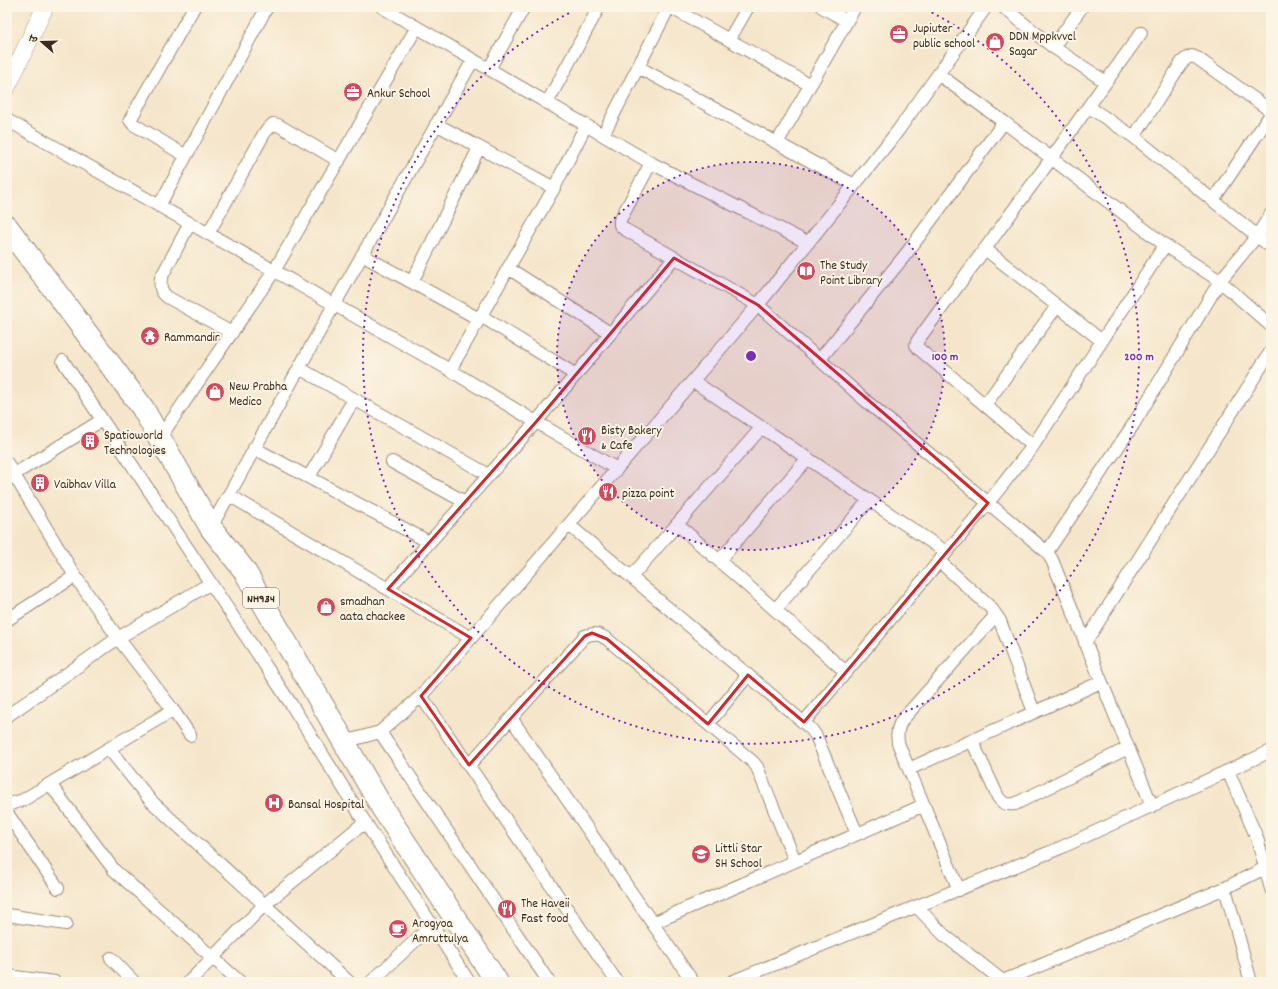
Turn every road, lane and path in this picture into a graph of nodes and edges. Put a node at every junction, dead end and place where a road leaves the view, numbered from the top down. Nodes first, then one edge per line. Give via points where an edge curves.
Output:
1 (45, 7) edge
2 (194, 7) edge
3 (267, 7) edge
4 (382, 7) edge
5 (524, 7) edge
6 (599, 7) edge
7 (669, 7) edge
8 (748, 7) edge
9 (822, 7) edge
10 (855, 7) edge
11 (986, 7) edge
12 (1003, 7) edge
13 (1082, 7) edge
14 (847, 21) junction
15 (417, 27) junction
16 (1141, 33) dead end
17 (729, 40) junction
18 (1053, 47) junction
19 (473, 60) junction
20 (638, 67) junction
21 (489, 69) junction
22 (938, 74) junction
23 (1106, 82) junction
24 (810, 85) junction
25 (7, 87) edge
26 (547, 103) junction
27 (1088, 107) junction
28 (1271, 111) edge
29 (1271, 114) edge
30 (7, 120) edge
31 (1004, 122) junction
32 (436, 124) junction
33 (586, 125) junction
34 (603, 135) junction
35 (1134, 137) junction
36 (777, 143) junction
37 (479, 148) junction
38 (186, 156) junction
39 (1051, 159) junction
40 (339, 161) junction
41 (651, 163) junction
42 (854, 185) junction
43 (554, 188) junction
44 (1213, 200) junction
45 (159, 206) junction
46 (1271, 214) edge
47 (190, 223) junction
48 (7, 227) edge
49 (208, 234) junction
50 (1257, 236) junction
51 (808, 243) junction
52 (1165, 246) junction
53 (1271, 247) edge
54 (985, 249) junction
55 (362, 255) junction
56 (674, 258) junction
57 (508, 268) junction
58 (274, 271) junction
59 (1220, 281) junction
60 (412, 282) junction
61 (334, 304) junction
62 (758, 305) junction
63 (1057, 306) junction
64 (480, 318) junction
65 (1271, 326) edge
66 (232, 333) junction
67 (610, 333) junction
68 (1102, 341) junction
69 (1271, 352) edge
70 (820, 359) junction
71 (63, 361) dead end
72 (299, 368) junction
73 (450, 370) junction
74 (576, 375) junction
75 (693, 381) junction
76 (354, 399) junction
77 (985, 405) junction
78 (102, 420) junction
79 (536, 422) junction
80 (762, 427) junction
81 (159, 439) junction
82 (1033, 446) junction
83 (254, 448) junction
84 (808, 458) junction
85 (7, 462) edge
86 (392, 462) dead end
87 (617, 469) junction
88 (489, 474) junction
89 (10, 477) edge
90 (309, 477) junction
91 (229, 495) junction
92 (869, 500) junction
93 (465, 502) junction
94 (988, 503) junction
95 (215, 520) dead end
96 (677, 524) junction
97 (569, 525) junction
98 (430, 542) junction
99 (1047, 552) junction
100 (943, 557) junction
101 (719, 561) junction
102 (75, 576) junction
103 (631, 577) junction
104 (211, 583) junction
105 (388, 589) junction
106 (775, 610) junction
107 (996, 615) junction
108 (7, 620) edge
109 (118, 638) junction
110 (471, 638) junction
111 (1085, 643) junction
112 (846, 672) junction
113 (748, 675) junction
114 (1101, 682) junction
115 (421, 696) junction
116 (174, 710) junction
117 (1034, 712) junction
118 (7, 716) edge
119 (511, 718) junction
120 (804, 722) junction
121 (708, 724) junction
122 (380, 732) junction
123 (190, 735) dead end
124 (972, 741) junction
125 (344, 742) junction
126 (1128, 748) junction
127 (109, 749) junction
128 (1271, 751) edge
129 (469, 765) junction
130 (909, 769) junction
131 (1228, 771) junction
132 (50, 784) junction
133 (7, 805) edge
134 (924, 805) junction
135 (1152, 806) junction
136 (7, 813) edge
137 (365, 822) junction
138 (857, 834) junction
139 (1266, 860) edge
140 (795, 861) junction
141 (58, 888) dead end
142 (1225, 888) junction
143 (1271, 889) edge
144 (958, 890) junction
145 (264, 905) junction
146 (917, 907) junction
147 (7, 915) edge
148 (652, 923) junction
149 (66, 924) dead end
150 (432, 925) junction
151 (111, 958) dead end
152 (213, 958) junction
153 (7, 976) edge
154 (55, 982) edge
155 (134, 982) edge
156 (189, 982) edge
157 (240, 982) edge
158 (349, 982) edge
159 (371, 982) edge
160 (469, 982) edge
161 (497, 982) edge
162 (549, 982) edge
163 (617, 982) edge
164 (693, 982) edge
165 (731, 982) edge
166 (1003, 982) edge
167 (1251, 982) edge

1 - 25 main road
2 - 38 street via 130,120
3 - 38 street
4 - 15 street
5 - 21 street
6 - 26 street
7 - 17 street
7 - 20 street
8 - 17 street
9 - 14 street
10 - 14 street
11 - 22 street
12 - 18 street
13 - 18 street
14 - 24 street
15 - 19 street
15 - 40 street
16 - 23 street
17 - 24 street
18 - 23 street
19 - 21 street
19 - 32 street
20 - 34 street
20 - 36 street
21 - 26 street
22 - 31 street
22 - 42 street via 897,132
23 - 27 street
24 - 36 street
26 - 33 street
27 - 35 street
27 - 39 street
28 - 35 street via 1192,56 1182,62
29 - 44 street
30 - 45 street
31 - 39 street
31 - 70 street via 906,254
32 - 37 street
32 - 55 street
33 - 34 street
33 - 43 street
34 - 41 street
35 - 44 street
36 - 42 street
37 - 43 street
37 - 60 street
38 - 45 street
39 - 52 street
39 - 54 street
40 - 49 street via 273,124 265,132
40 - 58 street
41 - 51 street
41 - 56 street via 620,220 620,225 624,230
42 - 51 street
43 - 57 street
44 - 50 street
45 - 47 street
46 - 50 street
47 - 49 street
47 - 66 street via 161,278 162,293
48 - 81 highway, NH934 via 142,407
49 - 58 street
50 - 53 street
50 - 59 street
51 - 62 street
52 - 59 street
52 - 68 street
54 - 63 street
54 - 77 street via 916,344
55 - 60 street
55 - 61 street
56 - 62 street
56 - 67 street
57 - 64 street
57 - 67 street
58 - 61 street
58 - 66 street
59 - 65 street
59 - 99 street via 1133,425
60 - 64 street
61 - 72 street
61 - 73 street
62 - 70 street
62 - 75 street
63 - 68 street
63 - 77 street
64 - 73 street
64 - 74 street
66 - 81 street
67 - 74 street
68 - 82 street
69 - 111 street
70 - 94 street
71 - 78 street
72 - 76 street
72 - 83 street
73 - 79 street
74 - 79 street
75 - 80 street
75 - 87 street
76 - 88 street
76 - 90 street
77 - 82 street
78 - 89 street
78 - 104 street
79 - 87 street
79 - 88 street
80 - 84 street
80 - 96 street
81 - 125 highway, NH934 via 211,528 244,570
82 - 94 street
83 - 90 street
83 - 91 street
84 - 92 street
84 - 101 street
85 - 89 street
86 - 93 street
87 - 97 street
88 - 93 street
89 - 102 street
90 - 98 street
91 - 95 street
91 - 105 street
92 - 100 street
92 - 106 street
93 - 98 street
94 - 99 street
94 - 100 street
96 - 101 street
96 - 103 street
97 - 103 street
97 - 110 street
98 - 105 street
99 - 111 street
100 - 107 street
100 - 112 street
101 - 106 street
102 - 108 street
102 - 109 street
103 - 113 street
104 - 109 street
104 - 137 street via 292,704
105 - 110 street
106 - 112 street
107 - 117 street
107 - 130 street via 898,726 898,743
109 - 116 street
109 - 118 street
110 - 115 street
111 - 114 street
112 - 120 street
113 - 120 street
113 - 121 street
114 - 117 street
114 - 126 street
115 - 122 street
115 - 129 street
116 - 123 street
116 - 127 street
117 - 124 street
119 - 121 street via 585,636 592,633 607,639
119 - 129 street
119 - 148 street
120 - 138 street via 816,736
121 - 140 street via 757,767
122 - 125 street
122 - 162 street
124 - 126 street via 998,797 1002,803 1008,805 1015,804
124 - 130 street
125 - 161 highway, NH934 via 383,809
126 - 135 street
127 - 132 street
127 - 145 street via 151,801
128 - 131 street
129 - 163 street
130 - 134 street
131 - 135 street
131 - 139 street
132 - 133 street via 23,800
132 - 152 street via 114,870
134 - 138 street
134 - 144 street
135 - 144 street
136 - 141 street
137 - 145 street
137 - 150 street
138 - 140 street
139 - 142 street
139 - 143 street
140 - 148 street
142 - 166 street
142 - 167 street
144 - 146 street
145 - 152 street
145 - 158 street
146 - 165 street
146 - 166 street via 944,935
147 - 149 street
148 - 164 street
150 - 159 street
150 - 160 street
151 - 155 street
152 - 156 street
152 - 157 street
153 - 154 street

